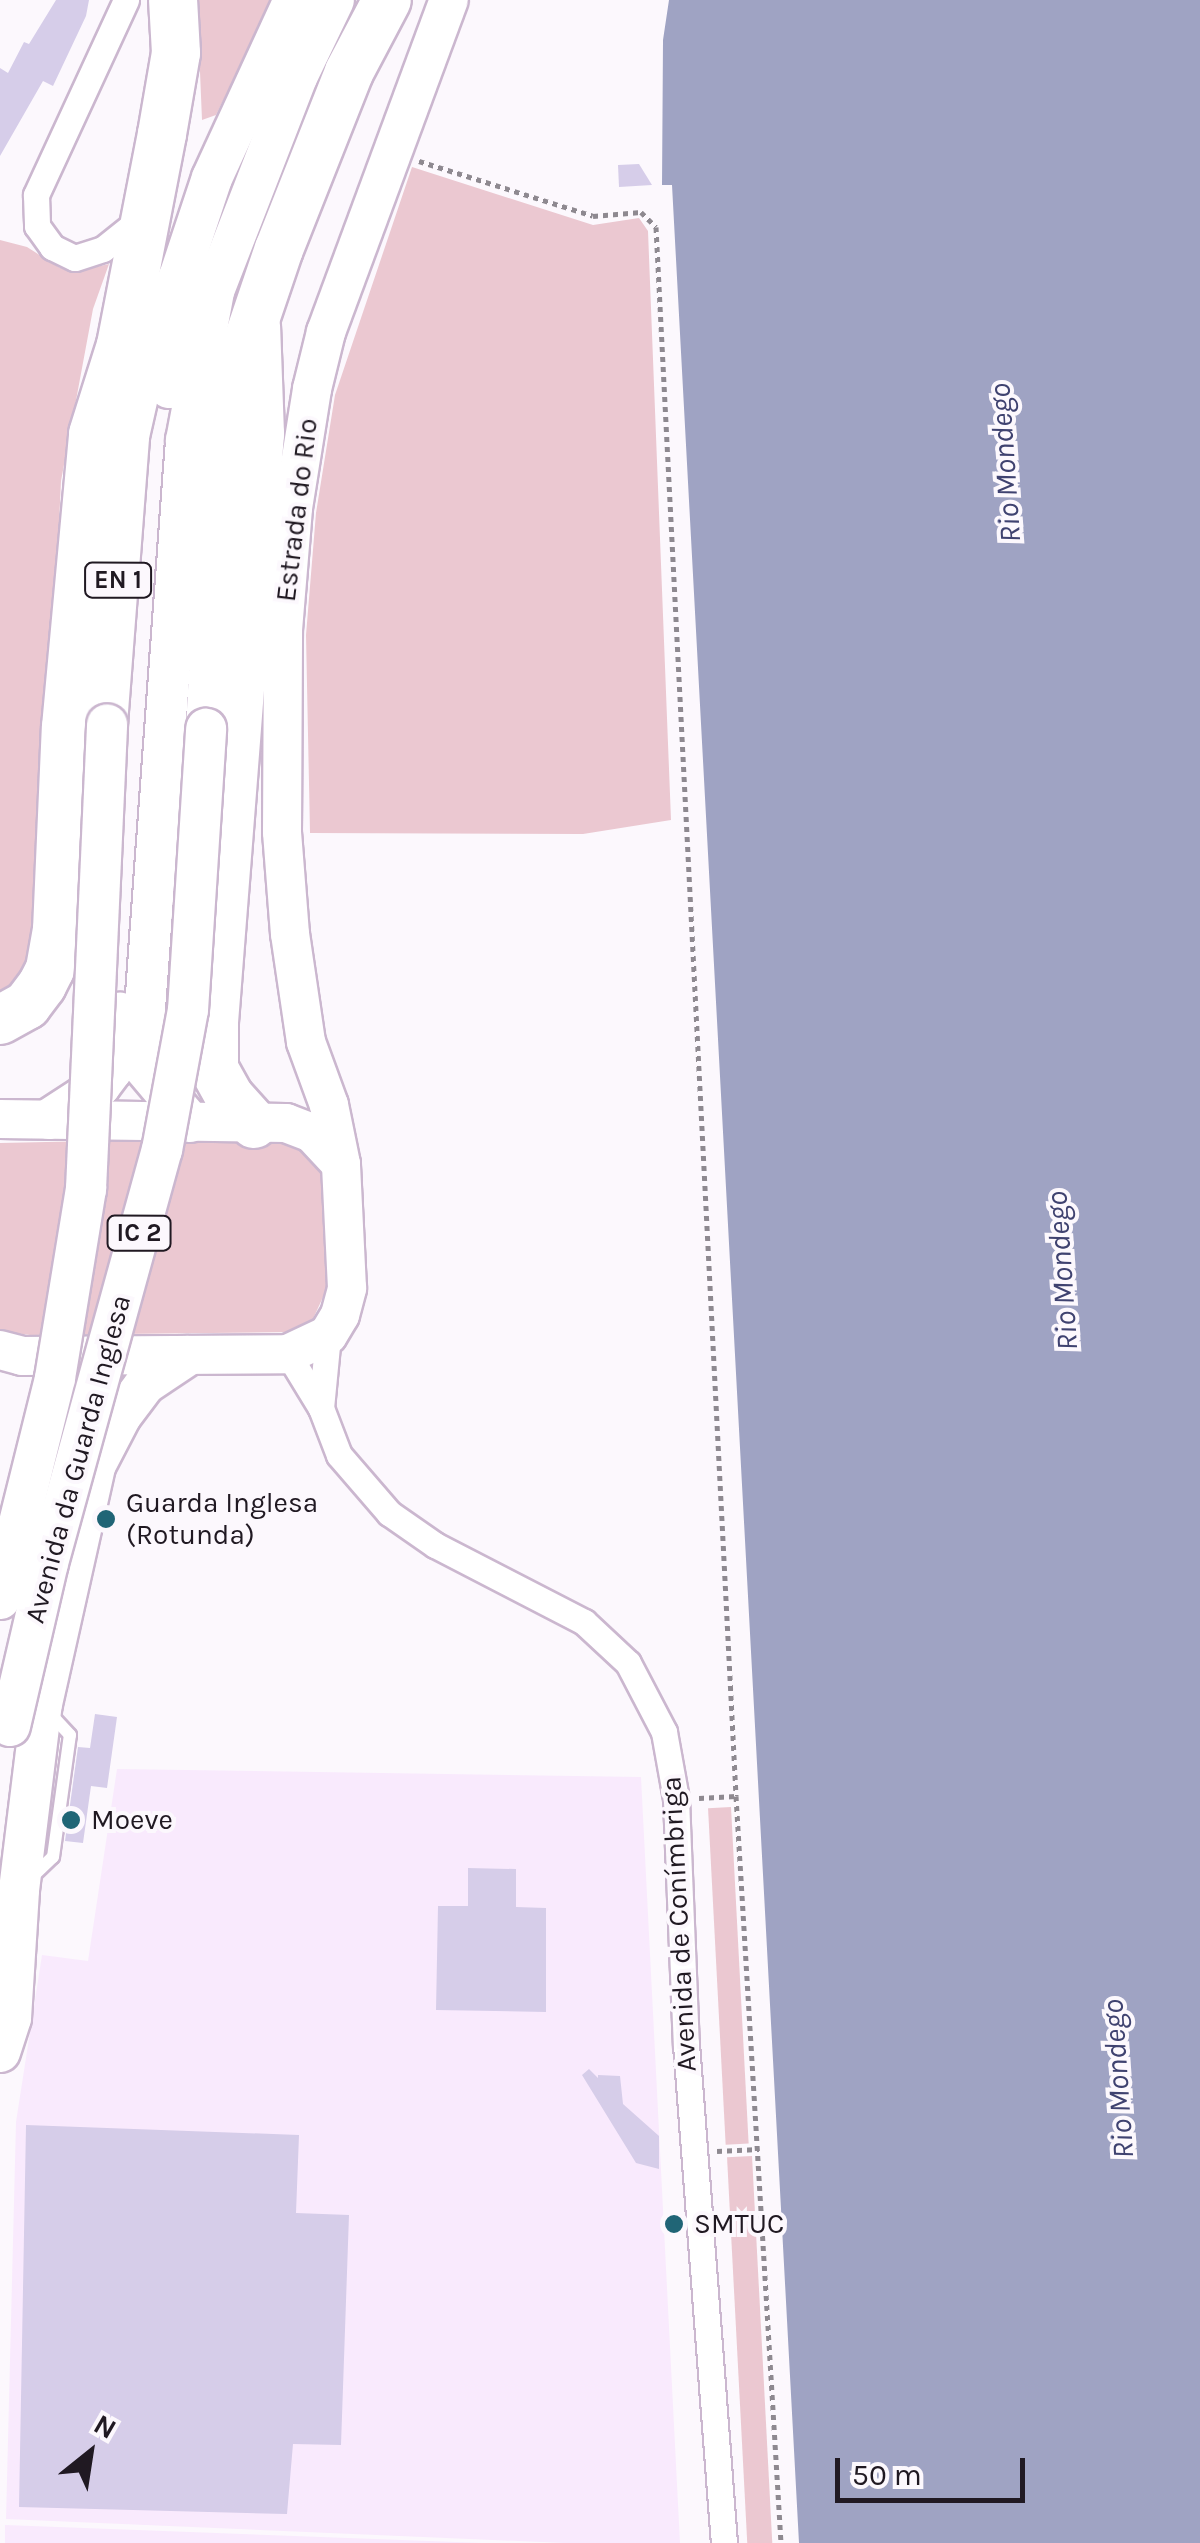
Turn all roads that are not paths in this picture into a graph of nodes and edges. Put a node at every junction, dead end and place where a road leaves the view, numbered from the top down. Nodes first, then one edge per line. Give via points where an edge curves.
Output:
1 (126, 0) edge
2 (173, 0) edge
3 (294, 0) edge
4 (334, 0) edge
5 (386, 0) edge
6 (449, 0) edge
7 (146, 214) junction
8 (259, 243) junction
9 (179, 277) junction
10 (256, 326) junction
11 (122, 346) junction
12 (223, 414) junction
13 (129, 436) junction
14 (107, 724) joint
15 (0, 1020) edge
16 (306, 1042) junction
17 (0, 1119) edge
18 (49, 1119) junction
19 (190, 1122) junction
20 (266, 1123) junction
21 (341, 1164) junction
22 (328, 1335) junction
23 (0, 1350) edge
24 (288, 1354) junction
25 (187, 1356) junction
26 (321, 1408) junction
27 (0, 1598) edge
28 (26, 1715) junction
29 (0, 1834) edge
30 (0, 2052) edge
31 (724, 2543) edge

1 - 7 street via 36,194 37,226 52,247 75,258 103,249
2 - 7 highway via 176,54
3 - 9 main road via 212,178
4 - 8 main road via 297,77
5 - 8 highway
6 - 16 street, Estrada do Rio via 326,332 293,508 282,630 282,832
7 - 11 highway
8 - 10 highway
8 - 12 main road, Avenida da Guarda Inglesa
8 - 19 main road via 214,291 186,441 141,1064
9 - 13 main road via 152,336
9 - 18 main road via 177,340 159,448 118,1050 100,1086
10 - 12 highway
10 - 20 highway via 260,434 214,1068 229,1096
11 - 13 highway
11 - 15 highway via 93,434 83,513 50,969 27,1005
12 - 28 main road, Avenida da Guarda Inglesa / IC 2, bridge via 188,1010 162,1150 48,1563
13 - 14 main road, EN 1
14 - 27 main road, Avenida da Guarda Inglesa / IC 2, bridge via 86,1189 54,1378
16 - 20 street, Estrada do Rio via 303,1070
16 - 21 street, Estrada do Rio
17 - 18 street
18 - 19 street
19 - 20 street
20 - 21 street via 312,1133
21 - 22 street, Estrada do Rio via 347,1288
22 - 24 street
22 - 26 street, Avenida de Conímbriga
23 - 25 street via 22,1356
24 - 25 street
24 - 26 street, Avenida de Conímbriga
25 - 28 main road via 145,1384 95,1466
26 - 31 street, Avenida de Conímbriga via 339,1454 389,1513 435,1545 584,1622 628,1662 664,1732 676,1799
28 - 29 main road, Avenida da Guarda Inglesa
28 - 30 main road via 11,2018

